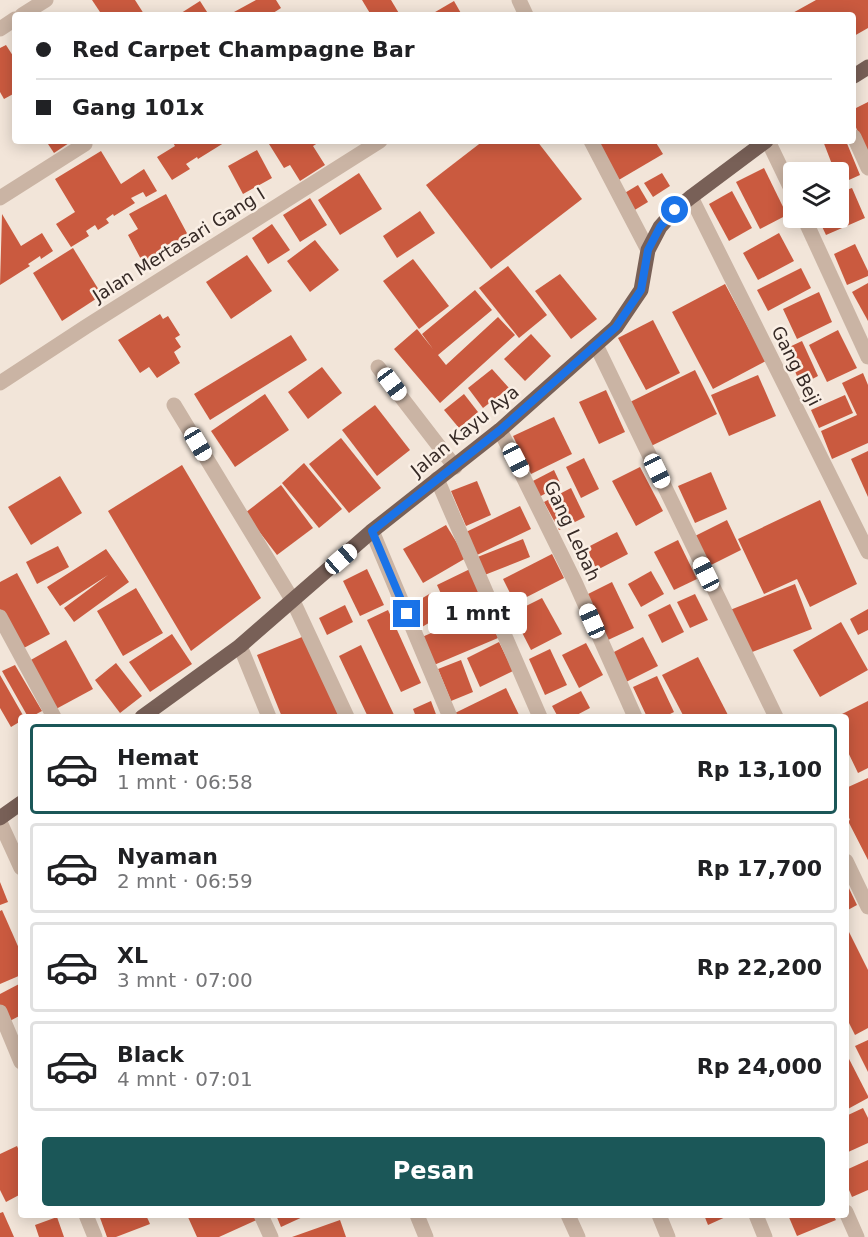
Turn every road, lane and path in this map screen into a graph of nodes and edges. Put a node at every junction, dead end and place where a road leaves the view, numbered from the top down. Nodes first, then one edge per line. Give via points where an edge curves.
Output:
1 (46, 0) edge
2 (27, 12) edge
3 (856, 141) edge
4 (85, 144) dead end
5 (375, 144) edge
6 (593, 144) edge
7 (763, 144) edge
8 (768, 144) edge
9 (868, 168) edge
10 (783, 173) edge
11 (691, 197) junction
12 (0, 198) edge
13 (809, 228) edge
14 (648, 250) junction
15 (596, 345) junction
16 (868, 357) edge
17 (378, 367) dead end
18 (0, 383) edge
19 (174, 405) dead end
20 (500, 430) junction
21 (456, 467) junction
22 (437, 479) junction
23 (372, 531) junction
24 (868, 552) edge
25 (293, 601) junction
26 (0, 617) edge
27 (240, 646) junction
28 (52, 714) edge
29 (146, 714) edge
30 (268, 714) edge
31 (346, 714) edge
32 (449, 714) edge
33 (539, 714) edge
34 (634, 714) edge
35 (775, 714) edge
36 (18, 805) edge
37 (0, 820) edge
38 (18, 861) edge
39 (849, 867) edge
40 (868, 907) edge
41 (0, 1012) edge
42 (18, 1055) edge
43 (87, 1218) edge
44 (262, 1218) edge
45 (418, 1218) edge
46 (569, 1218) edge
47 (660, 1218) edge
48 (757, 1218) edge
49 (849, 1218) edge
50 (95, 1237) edge
51 (271, 1237) edge
52 (426, 1237) edge
53 (578, 1237) edge
54 (668, 1237) edge
55 (765, 1237) edge
56 (857, 1237) edge

1 - 2 street
3 - 9 street
4 - 12 street
5 - 18 street, Jalan Mertasari Gang I
6 - 14 street
7 - 11 main road, Jalan Kayu Aya
8 - 10 street
11 - 14 main road, Jalan Kayu Aya via 660,227
11 - 24 street, Gang Beji
13 - 16 street
14 - 15 main road, Jalan Kayu Aya via 641,290 616,327
15 - 20 main road, Jalan Kayu Aya
15 - 35 street
17 - 21 street
19 - 25 street
20 - 21 main road, Jalan Kayu Aya
20 - 34 street, Gang Lebah via 575,582
21 - 22 main road, Jalan Kayu Aya
22 - 23 main road, Jalan Kayu Aya
22 - 33 street
23 - 25 main road, Jalan Kayu Aya
23 - 32 street
25 - 27 main road, Jalan Kayu Aya
25 - 31 street
26 - 28 street
27 - 29 main road, Jalan Kayu Aya
27 - 30 street
36 - 37 main road
37 - 38 street
39 - 40 street
41 - 42 street
43 - 50 street
44 - 51 street
45 - 52 street
46 - 53 street
47 - 54 street
48 - 55 street
49 - 56 street

